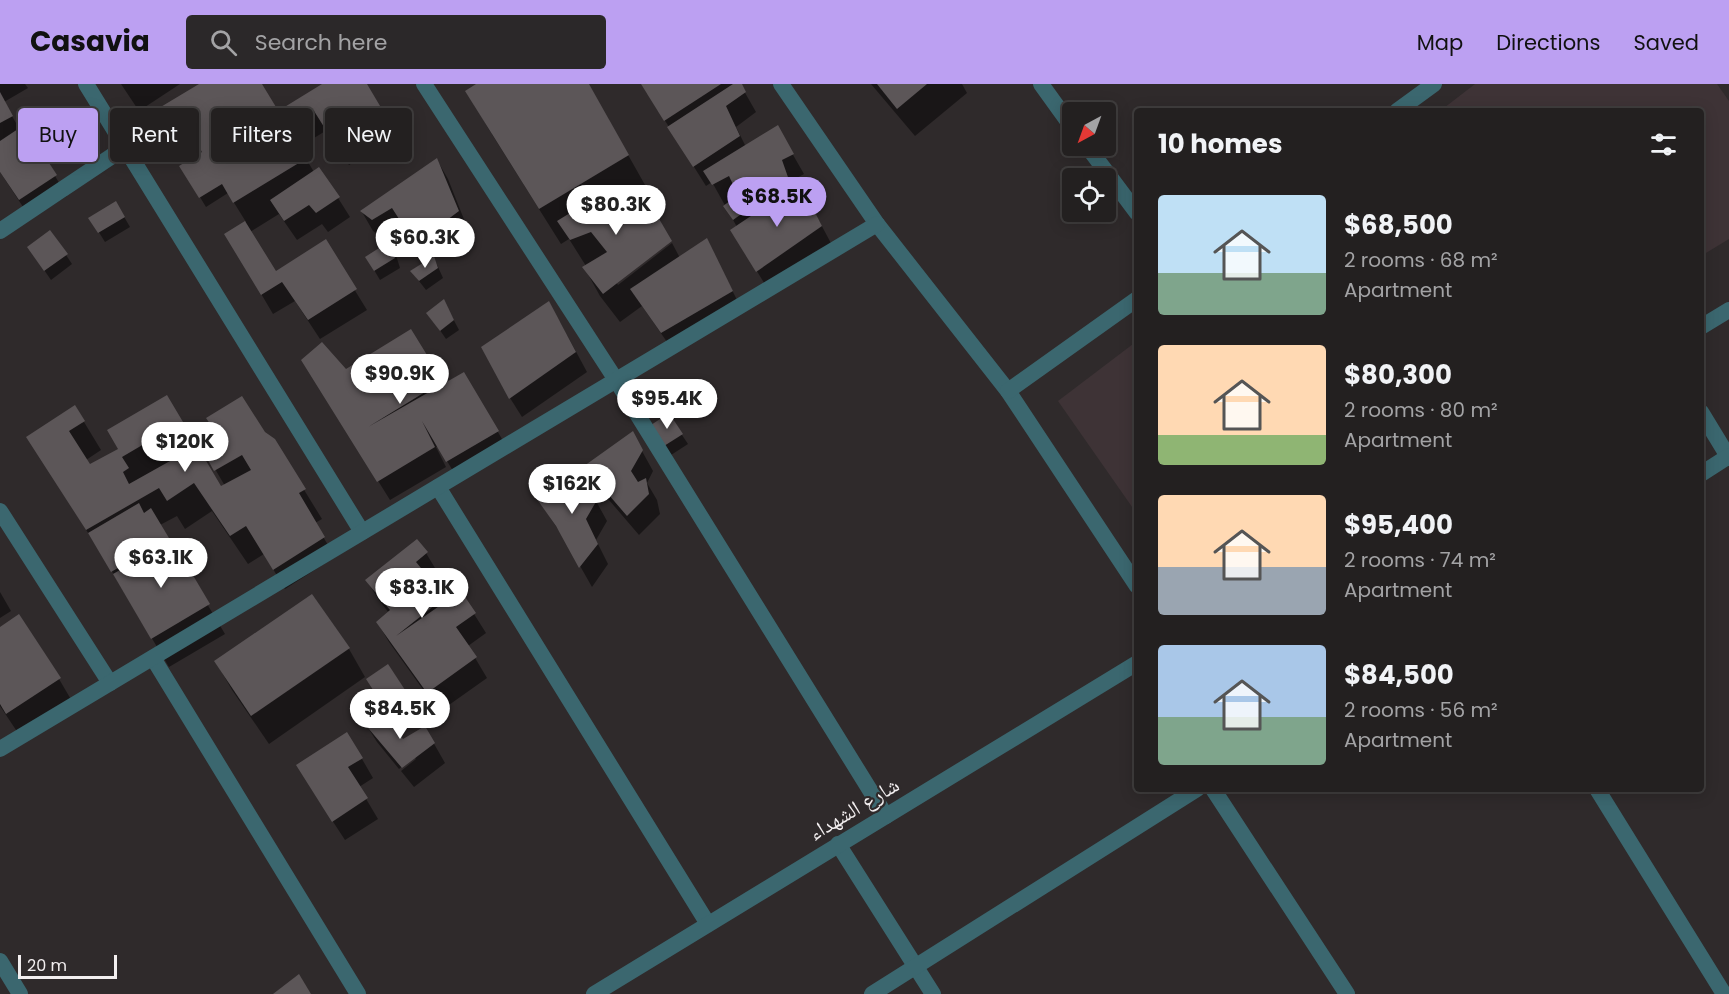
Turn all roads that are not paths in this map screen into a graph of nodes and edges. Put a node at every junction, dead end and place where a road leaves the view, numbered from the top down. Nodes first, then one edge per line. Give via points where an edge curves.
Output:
1 (86, 84) edge
2 (424, 84) edge
3 (781, 84) edge
4 (1041, 84) edge
5 (1434, 84) edge
6 (1401, 108) edge
7 (1062, 113) edge
8 (110, 124) edge
9 (1094, 156) edge
10 (110, 157) edge
11 (133, 162) edge
12 (1134, 209) edge
13 (876, 224) junction
14 (0, 231) edge
15 (1134, 301) edge
16 (1729, 310) edge
17 (1704, 325) edge
18 (616, 380) junction
19 (1008, 391) junction
20 (1704, 417) edge
21 (1729, 457) edge
22 (1704, 472) edge
23 (438, 487) junction
24 (0, 511) edge
25 (362, 532) junction
26 (1134, 581) edge
27 (153, 658) junction
28 (1134, 665) edge
29 (110, 684) junction
30 (0, 749) edge
31 (1192, 792) edge
32 (1215, 792) edge
33 (1599, 792) edge
34 (886, 816) junction
35 (838, 844) junction
36 (708, 924) junction
37 (0, 961) edge
38 (916, 965) junction
39 (20, 994) edge
40 (358, 994) edge
41 (594, 994) edge
42 (872, 994) edge
43 (933, 994) edge
44 (1347, 994) edge
45 (1724, 994) edge

1 - 8 street
2 - 18 street
3 - 13 street
4 - 7 street
5 - 6 street
9 - 12 street
10 - 14 street
11 - 25 street
13 - 18 street
13 - 19 street
15 - 19 street
16 - 17 street
18 - 23 street
18 - 34 street
19 - 26 street
20 - 21 street
21 - 22 street
23 - 25 street
23 - 36 street
24 - 29 street
25 - 27 street
27 - 29 street
27 - 40 street
28 - 34 street, شارع الشهداء
29 - 30 street
31 - 38 street
32 - 44 street
33 - 45 street
34 - 35 street, شارع الشهداء
35 - 36 street, شارع الشهداء
35 - 38 street
36 - 41 street, شارع الشهداء
37 - 39 street
38 - 42 street
38 - 43 street

